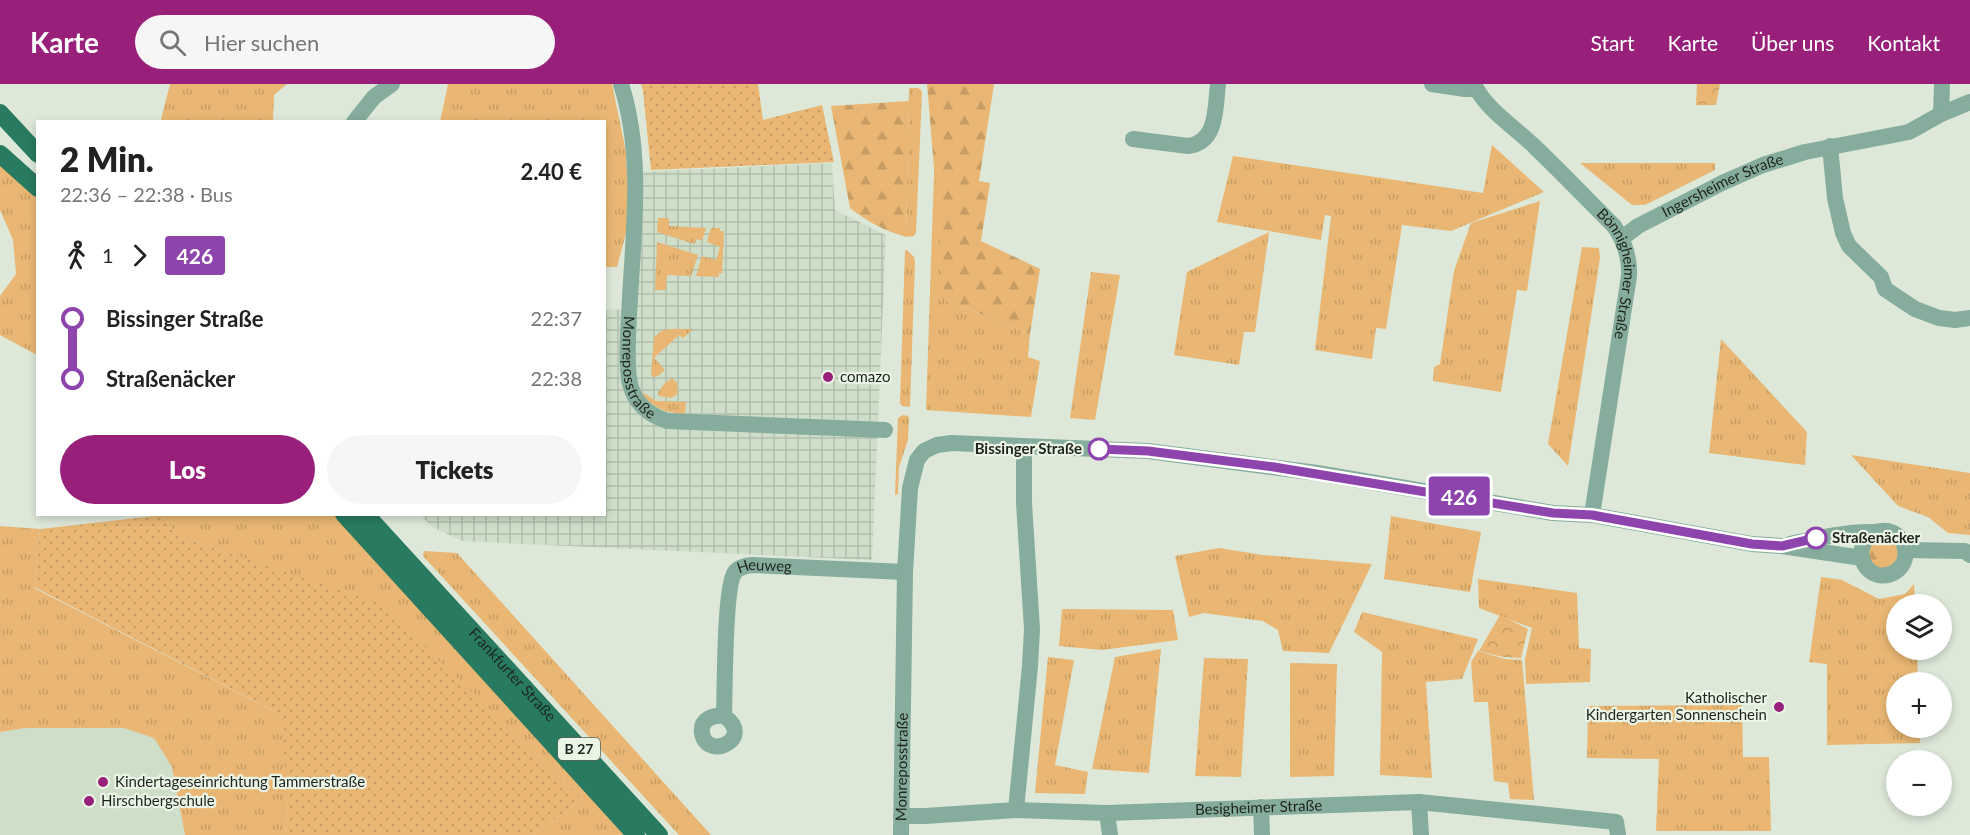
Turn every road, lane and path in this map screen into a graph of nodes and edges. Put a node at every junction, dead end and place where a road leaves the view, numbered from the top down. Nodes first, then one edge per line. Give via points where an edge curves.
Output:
1 (392, 84) edge
2 (621, 84) edge
3 (1218, 84) edge
4 (1432, 84) edge
5 (1942, 84) edge
6 (1475, 86) edge
7 (1970, 102) edge
8 (0, 113) edge
9 (1941, 114) junction
10 (356, 120) edge
11 (1133, 139) dead end
12 (1830, 146) junction
13 (36, 152) edge
14 (0, 154) edge
15 (36, 186) edge
16 (1622, 238) junction
17 (1970, 318) edge
18 (885, 430) dead end
19 (1024, 447) junction
20 (1592, 515) junction
21 (346, 516) edge
22 (367, 516) edge
23 (1875, 532) junction
24 (1782, 546) junction
25 (1906, 550) junction
26 (1970, 555) edge
27 (1862, 558) junction
28 (905, 572) junction
29 (724, 716) dead end
30 (1419, 802) junction
31 (1261, 807) junction
32 (1016, 810) junction
33 (1107, 813) junction
34 (901, 816) junction
35 (1617, 828) edge
36 (636, 835) edge
37 (659, 835) edge
38 (901, 835) edge
39 (1110, 835) edge
40 (1262, 835) edge
41 (1421, 835) edge

1 - 10 street
2 - 18 street, Monreposstraße via 634,154 628,367 629,382 639,402 654,416 667,421
3 - 11 street via 1212,125 1204,141 1188,146
4 - 6 street via 1465,89
5 - 9 street
6 - 16 street, Bönnigheimer Straße via 1492,109 1534,145
7 - 9 street, Ingersheimer Straße
8 - 13 main road
9 - 12 street, Ingersheimer Straße via 1909,132
12 - 16 street, Ingersheimer Straße via 1782,157 1746,172 1638,226
12 - 17 street via 1835,198 1849,246 1881,277 1885,289 1915,309 1939,318
14 - 15 main road
16 - 20 street, Bönnigheimer Straße via 1629,276
19 - 20 street via 1148,451 1317,473 1553,513
19 - 28 street, Monreposstraße via 951,443 924,451 913,473
19 - 32 street via 1032,629
20 - 24 street
21 - 36 main road, Frankfurter Straße / B 27
22 - 37 main road, Frankfurter Straße / B 27
23 - 24 street via 1841,533
23 - 25 street via 1892,532
23 - 27 street via 1862,544
24 - 27 street
25 - 26 street via 1965,551
25 - 27 street via 1904,561 1892,574 1875,574 1867,569
28 - 29 street, Heuweg via 752,565 739,569 734,573 728,605
28 - 34 street, Monreposstraße
30 - 31 street, Besigheimer Straße
30 - 35 street, Besigheimer Straße
30 - 41 street
31 - 33 street, Besigheimer Straße
31 - 40 street
32 - 33 street, Besigheimer Straße
32 - 34 street, Besigheimer Straße
33 - 39 street
34 - 38 street, Monreposstraße

